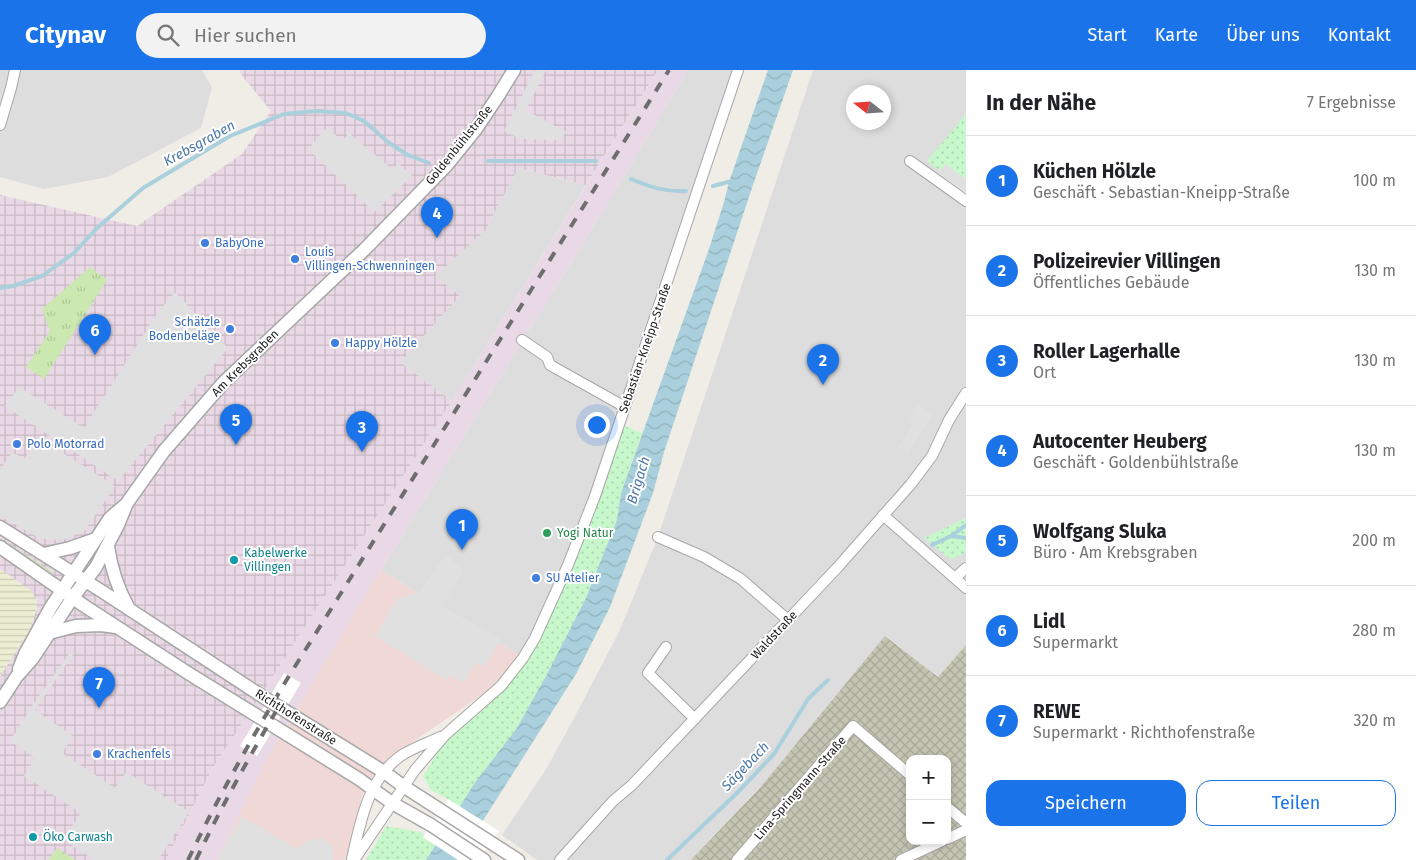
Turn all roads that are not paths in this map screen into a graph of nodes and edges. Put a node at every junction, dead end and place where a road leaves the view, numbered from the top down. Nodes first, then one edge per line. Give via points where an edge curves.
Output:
1 (15, 70) edge
2 (514, 70) edge
3 (738, 70) edge
4 (0, 125) edge
5 (910, 161) dead end
6 (966, 201) edge
7 (377, 236) joint
8 (522, 340) dead end
9 (966, 393) edge
10 (625, 408) junction
11 (127, 504) junction
12 (883, 515) junction
13 (0, 527) edge
14 (658, 537) dead end
15 (96, 539) junction
16 (108, 546) junction
17 (0, 547) edge
18 (44, 554) junction
19 (966, 568) edge
20 (73, 573) junction
21 (955, 578) junction
22 (85, 581) junction
23 (966, 588) edge
24 (62, 590) junction
25 (73, 597) junction
26 (129, 609) junction
27 (788, 620) junction
28 (117, 627) junction
29 (50, 633) junction
30 (666, 648) dead end
31 (17, 676) junction
32 (0, 702) edge
33 (695, 719) junction
34 (445, 735) junction
35 (384, 772) junction
36 (906, 772) edge
37 (404, 786) junction
38 (374, 789) junction
39 (392, 803) junction
40 (951, 810) edge
41 (966, 823) edge
42 (966, 830) edge
43 (951, 837) edge
44 (933, 845) edge
45 (482, 859) edge
46 (353, 860) edge
47 (518, 860) edge
48 (560, 860) edge
49 (737, 860) edge
50 (901, 860) edge

1 - 4 street
2 - 7 street, Goldenbühlstraße via 476,128 446,166
3 - 10 street, Sebastian-Kneipp-Straße
5 - 6 street
7 - 11 street, Am Krebsgraben via 224,382 164,451
8 - 10 street via 547,356 550,364
9 - 12 street, Waldstraße via 948,420 932,456
10 - 34 street, Sebastian-Kneipp-Straße via 596,496 535,638 501,686
11 - 15 street, Am Krebsgraben via 110,518
11 - 16 street, Am Krebsgraben
12 - 21 street
12 - 27 street, Waldstraße
13 - 18 street, Richthofenstraße
14 - 27 street via 741,578
15 - 18 street
15 - 20 street, Am Krebsgraben
16 - 22 street, Am Krebsgraben
16 - 26 street via 112,571
17 - 24 street, Richthofenstraße
18 - 20 street, Richthofenstraße
19 - 21 street
20 - 22 street, Richthofenstraße
20 - 24 street, Am Krebsgraben
21 - 23 street
22 - 25 street, Am Krebsgraben
22 - 26 street, Richthofenstraße
24 - 25 street, Richthofenstraße
24 - 31 street, Am Krebsgraben via 25,654
25 - 28 street, Richthofenstraße
25 - 29 street, Am Krebsgraben
26 - 35 street, Richthofenstraße
27 - 33 street, Waldstraße
28 - 29 street via 76,626
28 - 38 street, Richthofenstraße
29 - 31 street, Am Krebsgraben
30 - 33 street via 648,673
31 - 32 street, Am Krebsgraben
33 - 48 street, Waldstraße
34 - 35 street, Sebastian-Kneipp-Straße via 398,757
34 - 37 street, Sebastian-Kneipp-Straße
35 - 37 street, Richthofenstraße
35 - 38 street, Sebastian-Kneipp-Straße
36 - 49 street, Lina-Springmann-Straße via 853,726
37 - 39 street, Sebastian-Kneipp-Straße
37 - 47 street, Richthofenstraße
38 - 39 street, Richthofenstraße
38 - 46 street, Sebastian-Kneipp-Straße via 364,808
39 - 45 street, Richthofenstraße
39 - 46 street, Sebastian-Kneipp-Straße
40 - 41 street
42 - 43 street
44 - 50 street

